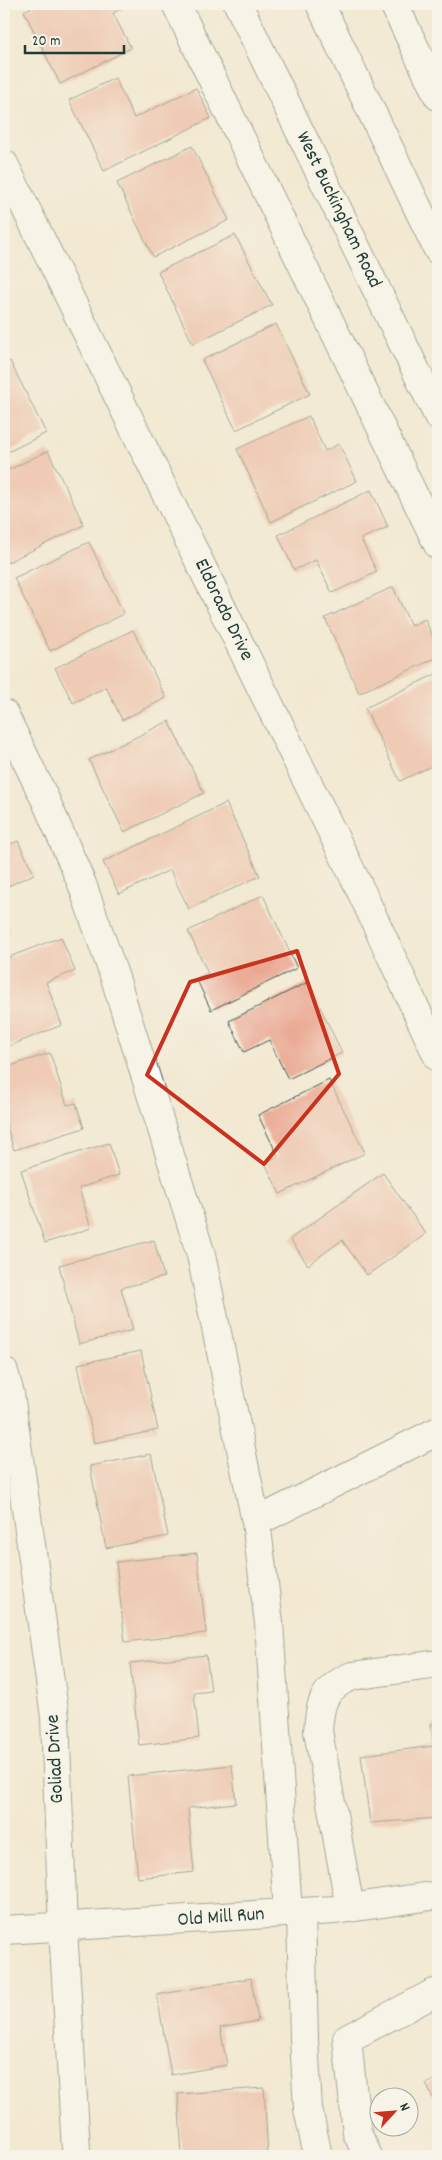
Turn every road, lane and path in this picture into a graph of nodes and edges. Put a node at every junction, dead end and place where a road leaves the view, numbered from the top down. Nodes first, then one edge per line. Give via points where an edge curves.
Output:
1 (176, 4) edge
2 (238, 4) edge
3 (320, 4) edge
4 (394, 4) edge
5 (438, 96) edge
6 (4, 164) edge
7 (438, 250) edge
8 (438, 416) edge
9 (438, 545) edge
10 (4, 714) edge
11 (438, 1057) edge
12 (4, 1372) edge
13 (438, 1431) edge
14 (256, 1522) junction
15 (438, 1664) edge
16 (438, 1895) edge
17 (350, 1908) junction
18 (295, 1913) junction
19 (63, 1928) junction
20 (4, 1930) edge
21 (438, 1993) edge
22 (76, 2150) dead end
23 (318, 2156) edge
24 (368, 2156) edge

1 - 9 street
2 - 8 street, West Buckingham Road
3 - 7 street
4 - 5 street
6 - 11 street, Eldorado Drive via 361,891
10 - 14 street via 82,884 144,1069 201,1255
12 - 19 street, Goliad Drive via 10,1394 55,1717
13 - 14 street
14 - 18 street via 269,1623
15 - 17 street via 352,1676 340,1681 320,1706 318,1731
16 - 17 street, Old Mill Run
17 - 18 street, Old Mill Run
18 - 19 street, Old Mill Run
18 - 23 street via 308,2109
19 - 20 street, Old Mill Run
19 - 22 street, Goliad Drive
21 - 24 street via 347,2039 357,2134

